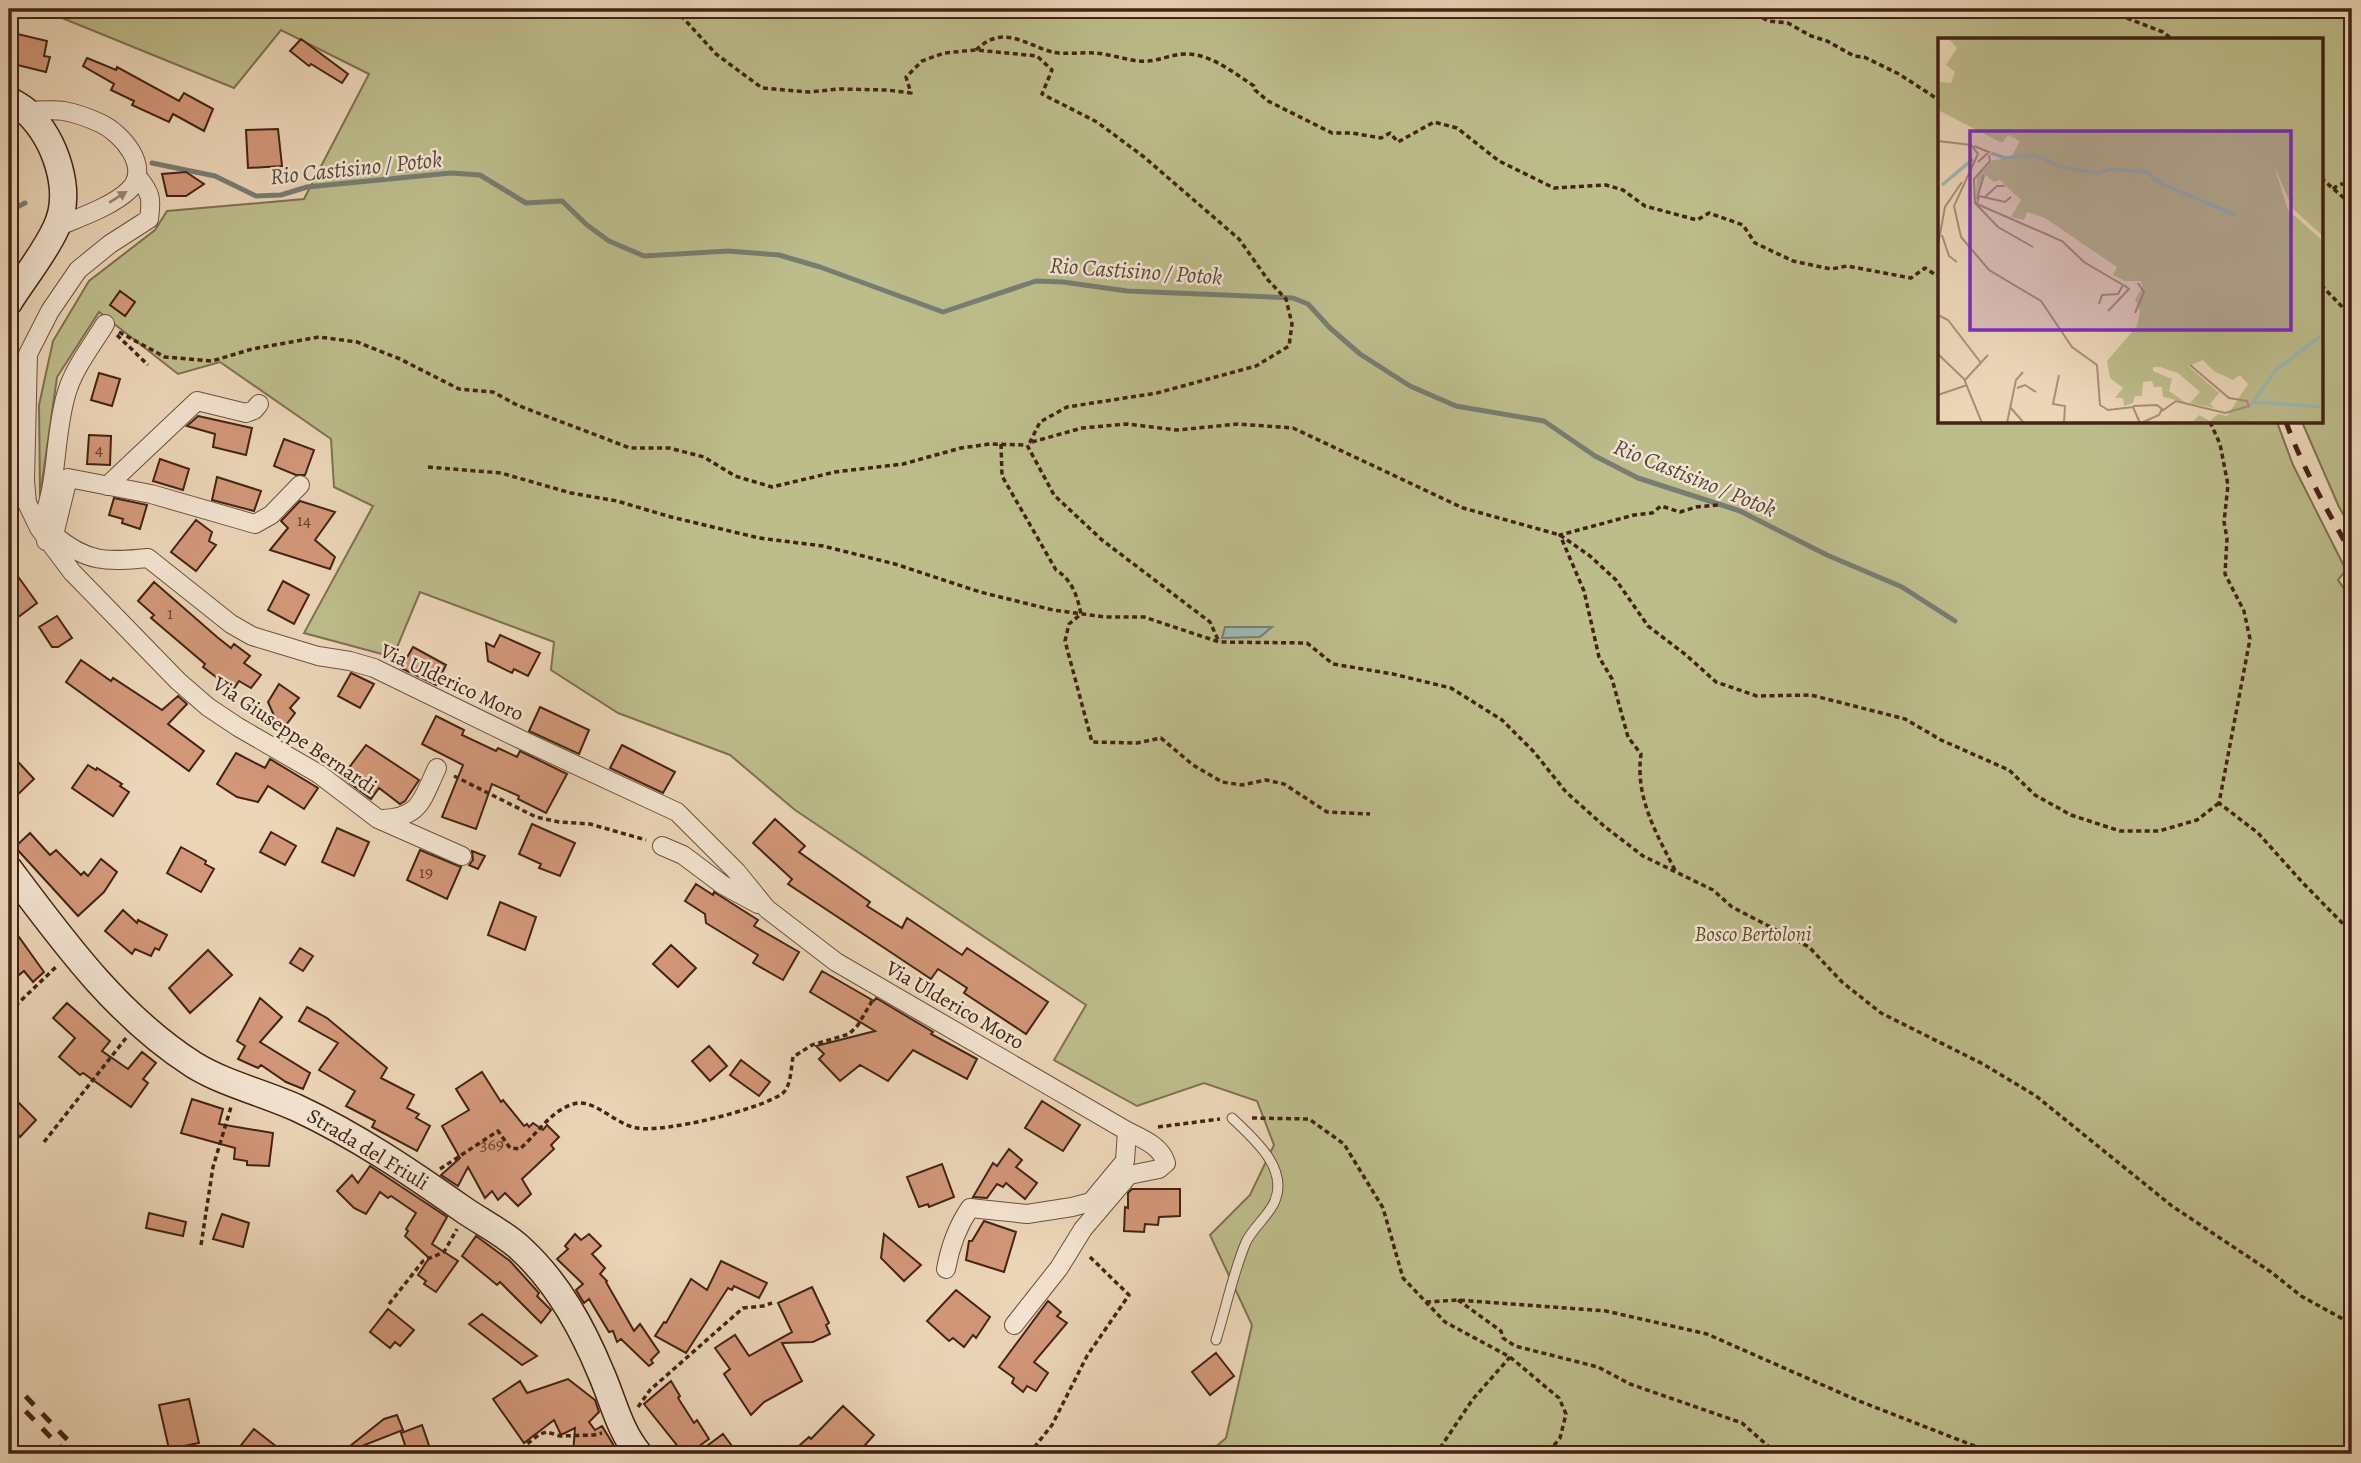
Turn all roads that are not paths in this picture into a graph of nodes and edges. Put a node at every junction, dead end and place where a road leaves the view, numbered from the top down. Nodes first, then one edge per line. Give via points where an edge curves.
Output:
1 (17, 106) edge
2 (137, 176) junction
3 (57, 227) junction
4 (9, 302) edge
5 (105, 324) road end
6 (259, 404) dead end
7 (300, 485) dead end
8 (107, 486) junction
9 (46, 535) junction
10 (437, 768) road end
11 (378, 819) junction
12 (662, 846) road end
13 (462, 856) dead end
14 (9, 869) edge
15 (767, 909) junction
16 (1232, 1118) road end
17 (1127, 1131) junction
18 (946, 1269) dead end
19 (1014, 1325) dead end
20 (1216, 1340) dead end
21 (639, 1454) edge

1 - 2 street via 64,111 101,123 119,136 135,157
1 - 3 main road via 41,128 59,167 62,209
3 -> 2 street via 94,212 129,190
2 - 9 street, Via Giuseppe Bernardi via 150,191 149,219 78,270 28,354 27,503
3 - 4 main road
5 - 9 street via 66,394
6 - 8 street via 246,413 197,401
7 - 8 street via 271,515 255,524
8 - 9 street via 68,478
9 - 11 street, Via Giuseppe Bernardi via 72,572 208,707 319,774
9 - 15 street, Via Ulderico Moro via 103,561 148,558 252,636 374,668 677,812
10 - 11 street via 413,811 399,819
11 - 13 street, Via Giuseppe Bernardi
12 - 15 street, Via Ulderico Moro
14 - 21 main road, Strada del Friuli via 72,953 139,1023 196,1066 337,1126 521,1249 554,1284 585,1337 621,1426
15 - 17 street, Via Ulderico Moro via 836,962
16 - 20 lane via 1275,1168 1280,1185 1274,1204 1247,1240
17 - 18 street via 1125,1161 1091,1202 1027,1214 971,1208 961,1222
17 - 19 street, Via Ulderico Moro via 1163,1153 1166,1163 1160,1169 1129,1175

